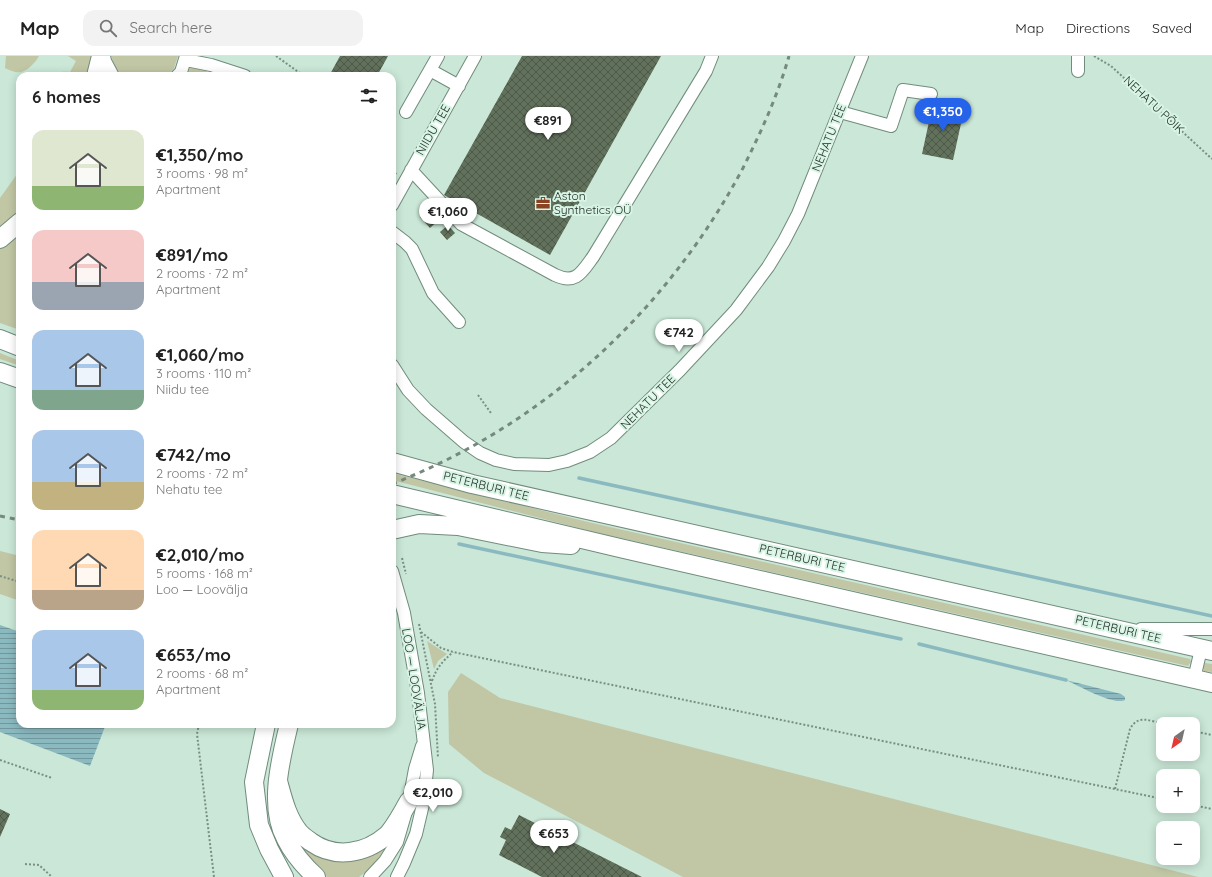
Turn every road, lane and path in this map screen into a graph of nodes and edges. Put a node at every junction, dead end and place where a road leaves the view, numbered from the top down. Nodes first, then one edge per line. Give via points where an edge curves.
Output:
1 (103, 56) edge
2 (276, 56) edge
3 (438, 56) edge
4 (475, 56) edge
5 (712, 56) edge
6 (862, 56) edge
7 (1078, 56) edge
8 (1094, 56) edge
9 (186, 58) edge
10 (430, 70) junction
11 (1078, 71) dead end
12 (97, 72) edge
13 (109, 72) edge
14 (181, 72) edge
15 (233, 72) edge
16 (298, 72) edge
17 (458, 86) junction
18 (931, 94) dead end
19 (406, 112) dead end
20 (840, 112) junction
21 (1212, 159) edge
22 (411, 170) junction
23 (396, 198) edge
24 (16, 225) edge
25 (396, 235) edge
26 (0, 239) edge
27 (459, 322) dead end
28 (0, 339) edge
29 (16, 345) edge
30 (396, 370) edge
31 (0, 372) edge
32 (16, 378) edge
33 (478, 395) dead end
34 (490, 413) dead end
35 (396, 463) edge
36 (396, 495) edge
37 (396, 529) edge
38 (624, 549) junction
39 (0, 576) edge
40 (16, 581) edge
41 (396, 585) edge
42 (1118, 629) junction
43 (1212, 629) edge
44 (421, 632) dead end
45 (1207, 650) edge
46 (453, 652) junction
47 (1194, 679) junction
48 (432, 683) dead end
49 (1212, 683) edge
50 (1156, 722) edge
51 (198, 728) edge
52 (265, 728) edge
53 (288, 728) edge
54 (1200, 732) edge
55 (1212, 735) edge
56 (424, 741) junction
57 (0, 760) edge
58 (52, 778) dead end
59 (278, 781) junction
60 (1115, 789) junction
61 (1156, 798) edge
62 (409, 802) junction
63 (1200, 806) edge
64 (1212, 809) edge
65 (25, 864) dead end
66 (52, 877) edge
67 (214, 877) edge
68 (284, 877) edge
69 (316, 877) edge
70 (370, 877) edge
71 (397, 877) edge

1 - 12 highway
1 - 13 street
2 - 16 path
3 - 10 street
4 - 17 street, NIIDU TEE
5 - 22 street via 706,71 579,276 562,279 461,224
6 - 20 street, NEHATU TEE
7 - 11 street
8 - 21 path, NEHATU PÕIK via 1111,66
9 - 14 street
9 - 15 street
10 - 17 street
10 - 19 street
17 - 22 street, NIIDU TEE
18 - 20 street via 903,90 891,126
20 - 30 street, NEHATU TEE via 798,214 754,287 736,310 630,420 611,438 590,452 549,465 514,464 496,460 464,442 426,409 408,390
22 - 23 street, NIIDU TEE
24 - 26 highway
25 - 27 street via 412,250 433,293
28 - 29 highway
31 - 32 highway
33 - 34 path
35 - 42 highway, PETERBURI TEE via 472,484
36 - 38 highway
37 - 38 highway via 419,524 458,526 542,544
38 - 47 highway
39 - 40 path
41 - 56 street, LOO — LOOVÄLJA via 404,613
42 - 43 street
42 - 45 highway, PETERBURI TEE
44 - 46 path via 441,648
45 - 47 street
46 - 48 path via 437,669
46 - 60 path
47 - 49 highway
50 - 60 path via 1144,720 1133,722
51 - 67 path
52 - 68 highway via 254,782 259,825
53 - 59 highway
54 - 55 path
56 - 62 street, LOO — LOOVÄLJA via 415,769
56 - 71 street, LOO — LOOVÄLJA via 427,770 424,800 416,834
57 - 58 path
59 - 62 highway via 289,817 300,834 320,848 340,853 361,851 388,834
59 - 69 highway via 277,800 285,838 302,864
60 - 61 path
62 - 70 street, LOO — LOOVÄLJA via 397,842 385,861
63 - 64 path
65 - 66 path via 39,865

